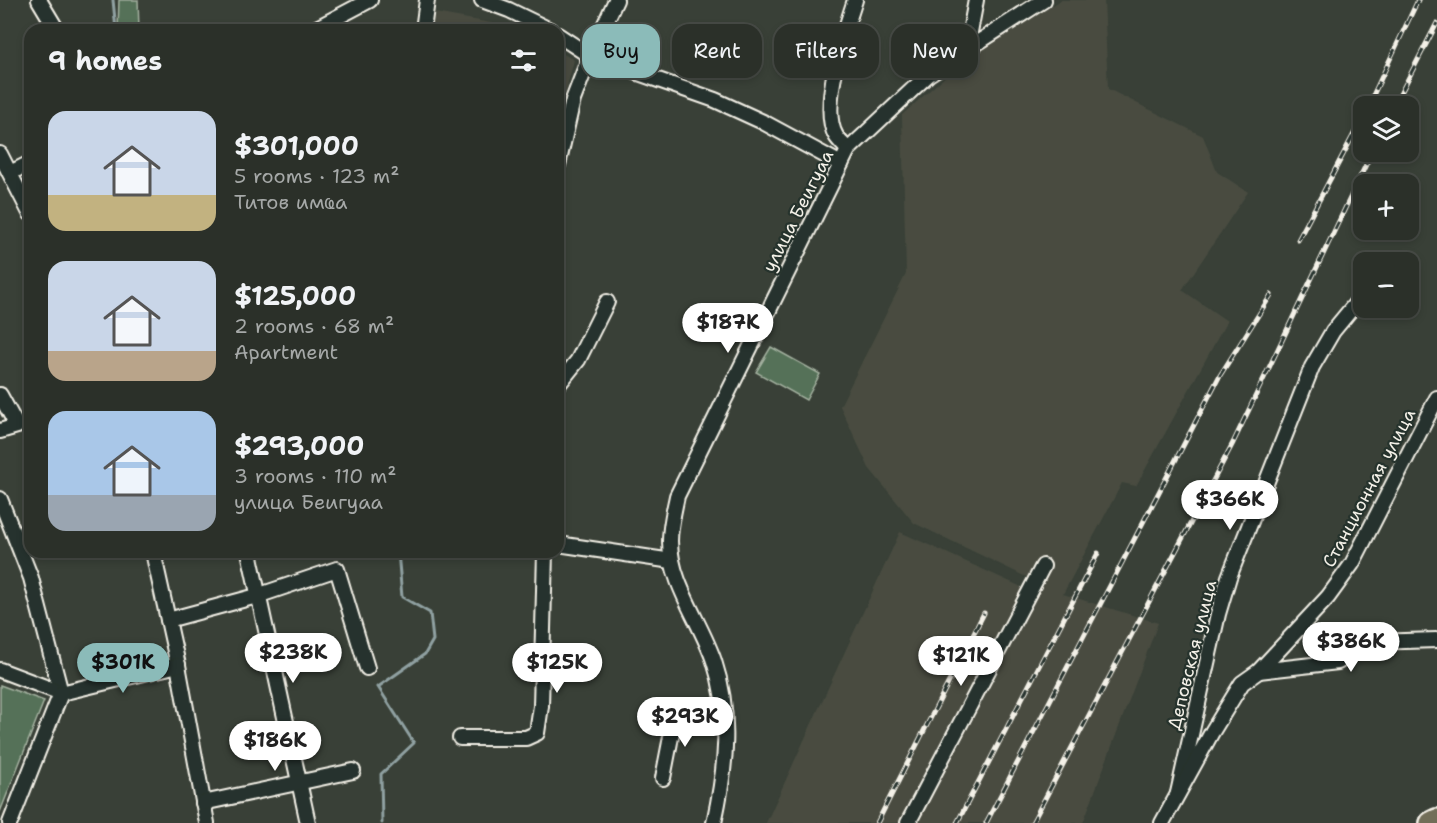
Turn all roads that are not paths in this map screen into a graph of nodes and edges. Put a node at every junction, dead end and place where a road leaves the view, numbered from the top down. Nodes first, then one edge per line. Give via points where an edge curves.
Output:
1 (39, 0) edge
2 (370, 0) edge
3 (427, 0) edge
4 (482, 0) edge
5 (616, 0) edge
6 (855, 0) edge
7 (976, 0) edge
8 (1044, 0) edge
9 (53, 24) edge
10 (324, 24) edge
11 (424, 24) edge
12 (538, 24) edge
13 (605, 24) edge
14 (972, 24) edge
15 (564, 39) edge
16 (978, 42) edge
17 (582, 51) edge
18 (582, 77) edge
19 (652, 78) edge
20 (925, 78) edge
21 (564, 139) edge
22 (848, 150) junction
23 (0, 154) edge
24 (841, 164) junction
25 (24, 166) edge
26 (10, 172) junction
27 (24, 201) edge
28 (607, 302) dead end
29 (1353, 307) edge
30 (564, 378) edge
31 (0, 395) edge
32 (1437, 398) edge
33 (0, 431) edge
34 (0, 499) edge
35 (564, 545) edge
36 (154, 558) edge
37 (250, 558) edge
38 (545, 558) edge
39 (672, 561) junction
40 (1043, 566) dead end
41 (257, 596) junction
42 (168, 620) junction
43 (1437, 640) edge
44 (178, 665) junction
45 (367, 668) dead end
46 (0, 670) edge
47 (1259, 671) junction
48 (61, 693) junction
49 (676, 711) dead end
50 (460, 738) dead end
51 (353, 771) dead end
52 (663, 778) dead end
53 (298, 784) junction
54 (1178, 793) junction
55 (203, 803) junction
56 (1437, 820) edge
57 (10, 823) edge
58 (207, 823) edge
59 (308, 823) edge
60 (714, 823) edge
61 (908, 823) edge
62 (1162, 823) edge
63 (1431, 823) edge

1 - 9 street
2 - 10 street
3 - 11 street
4 - 12 street
5 - 13 street
6 - 22 street via 834,67 832,89 835,134
7 - 14 street
8 - 16 street, улица Беигуаа
15 - 17 street
18 - 21 street
19 - 24 street via 715,100
20 - 22 street, улица Беигуаа
22 - 24 street, улица Беигуаа
23 - 26 street
24 - 39 street, улица Беигуаа via 677,496 670,525
25 - 26 street
26 - 27 street
28 - 30 street via 578,360
29 - 54 street, Деповская улица via 1333,331 1312,368 1229,577
31 - 33 street via 17,426
32 - 47 street, Станционная улица via 1352,564 1328,597
34 - 48 street via 31,578
35 - 39 street
36 - 42 street
37 - 41 street
38 - 50 street via 537,733 526,738
39 - 60 street, улица Беигуаа via 714,661 724,701 728,750
40 - 61 street
41 - 42 street
41 - 45 street via 338,569
41 - 53 street
42 - 44 street
43 - 47 street via 1372,642 1338,662
44 - 48 street
44 - 55 street
46 - 48 street
47 - 54 street, Станционная улица via 1242,683 1232,697
48 - 57 street
49 - 52 street
51 - 53 street
53 - 55 street
53 - 59 street
54 - 62 street, Станционная улица
55 - 58 street
56 - 63 highway

